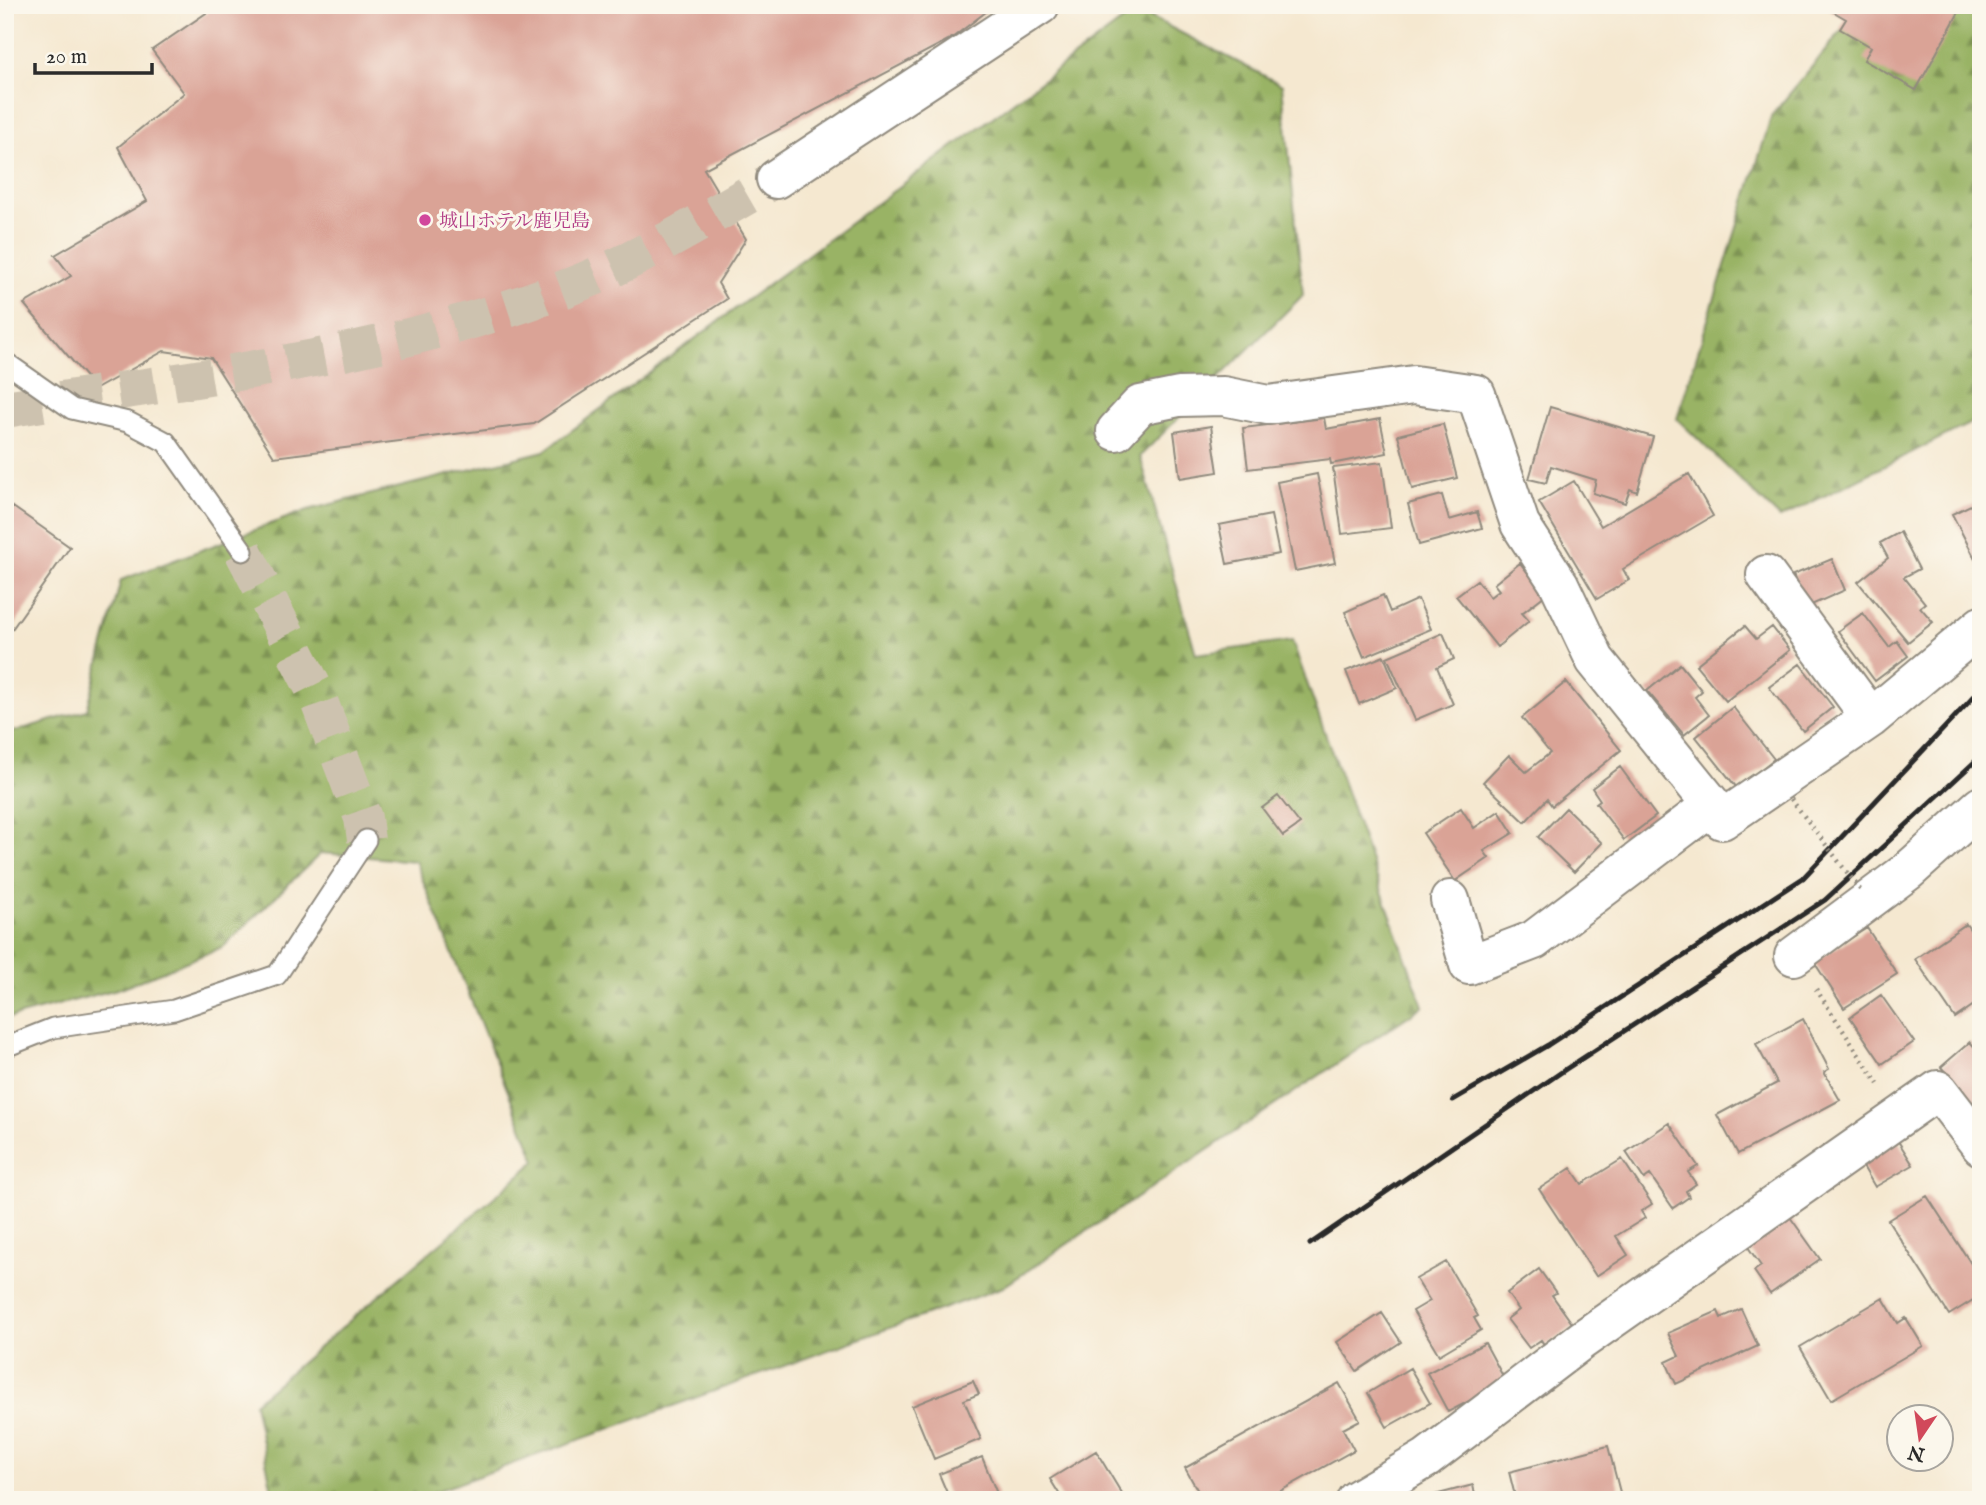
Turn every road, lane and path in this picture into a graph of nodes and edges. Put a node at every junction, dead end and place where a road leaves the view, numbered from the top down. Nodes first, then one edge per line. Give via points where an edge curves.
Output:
1 (1040, 5) edge
2 (776, 179) tunnel mouth
3 (5, 362) edge
4 (1116, 431) dead end
5 (243, 551) tunnel mouth
6 (1766, 575) dead end
7 (1981, 626) edge
8 (1871, 718) junction
9 (1791, 799) dead end
10 (1712, 805) junction
11 (1981, 806) edge
12 (366, 840) dead end
13 (1862, 892) dead end
14 (1450, 901) dead end
15 (1794, 956) joint
16 (5, 1047) edge
17 (1899, 1117) junction
18 (1981, 1146) edge
19 (1356, 1500) edge

1 - 2 street
3 - 5 lane via 72,409 128,422 166,442
4 - 10 street via 1140,405 1179,397 1223,396 1268,405 1414,385 1476,394 1520,524 1559,584 1595,660
6 - 8 street
7 - 8 street
8 - 10 street via 1722,820
9 - 13 path, bridge
10 - 14 street via 1534,940 1493,957 1469,965
11 - 15 street via 1908,871
12 - 16 lane via 277,975 174,1010 53,1028
15 - 17 path
17 - 18 street via 1938,1090
17 - 19 street via 1582,1340 1427,1458

